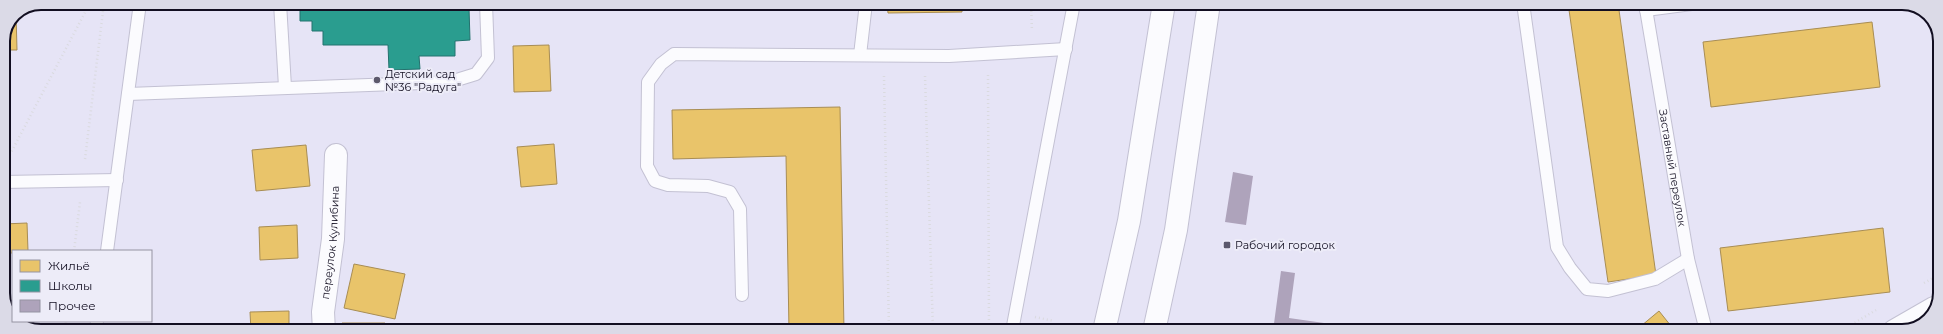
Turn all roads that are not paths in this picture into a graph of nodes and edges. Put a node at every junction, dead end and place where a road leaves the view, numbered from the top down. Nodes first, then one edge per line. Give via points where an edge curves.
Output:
1 (139, 10) edge
2 (280, 10) edge
3 (486, 10) edge
4 (865, 10) edge
5 (1073, 10) edge
6 (1163, 10) edge
7 (1208, 10) edge
8 (1524, 10) edge
9 (1646, 10) edge
10 (1066, 49) junction
11 (860, 55) junction
12 (285, 87) junction
13 (128, 94) junction
14 (336, 155) dead end
15 (117, 180) junction
16 (10, 182) edge
17 (107, 250) edge
18 (1688, 259) junction
19 (742, 295) dead end
20 (1927, 312) edge
21 (324, 324) edge
22 (1013, 324) edge
23 (1106, 324) edge
24 (1156, 324) edge
25 (1704, 324) edge
26 (1906, 324) edge

1 - 13 lane
2 - 12 lane
3 - 12 lane via 488,58 476,74 450,82
4 - 11 lane
5 - 10 lane
6 - 23 main road via 1129,220
7 - 24 main road via 1176,230
8 - 18 lane via 1557,247 1570,268 1587,289 1608,291 1655,279
9 - 18 lane, Заставный переулок
10 - 11 lane via 925,56
10 - 22 lane
11 - 19 lane via 674,54 661,64 648,82 647,166 655,181 708,186 730,192 740,209
12 - 13 lane
13 - 15 lane
14 - 21 main road, переулок Кулибина via 333,239
15 - 16 lane
15 - 17 lane
18 - 25 lane, Заставный переулок
20 - 26 main road

